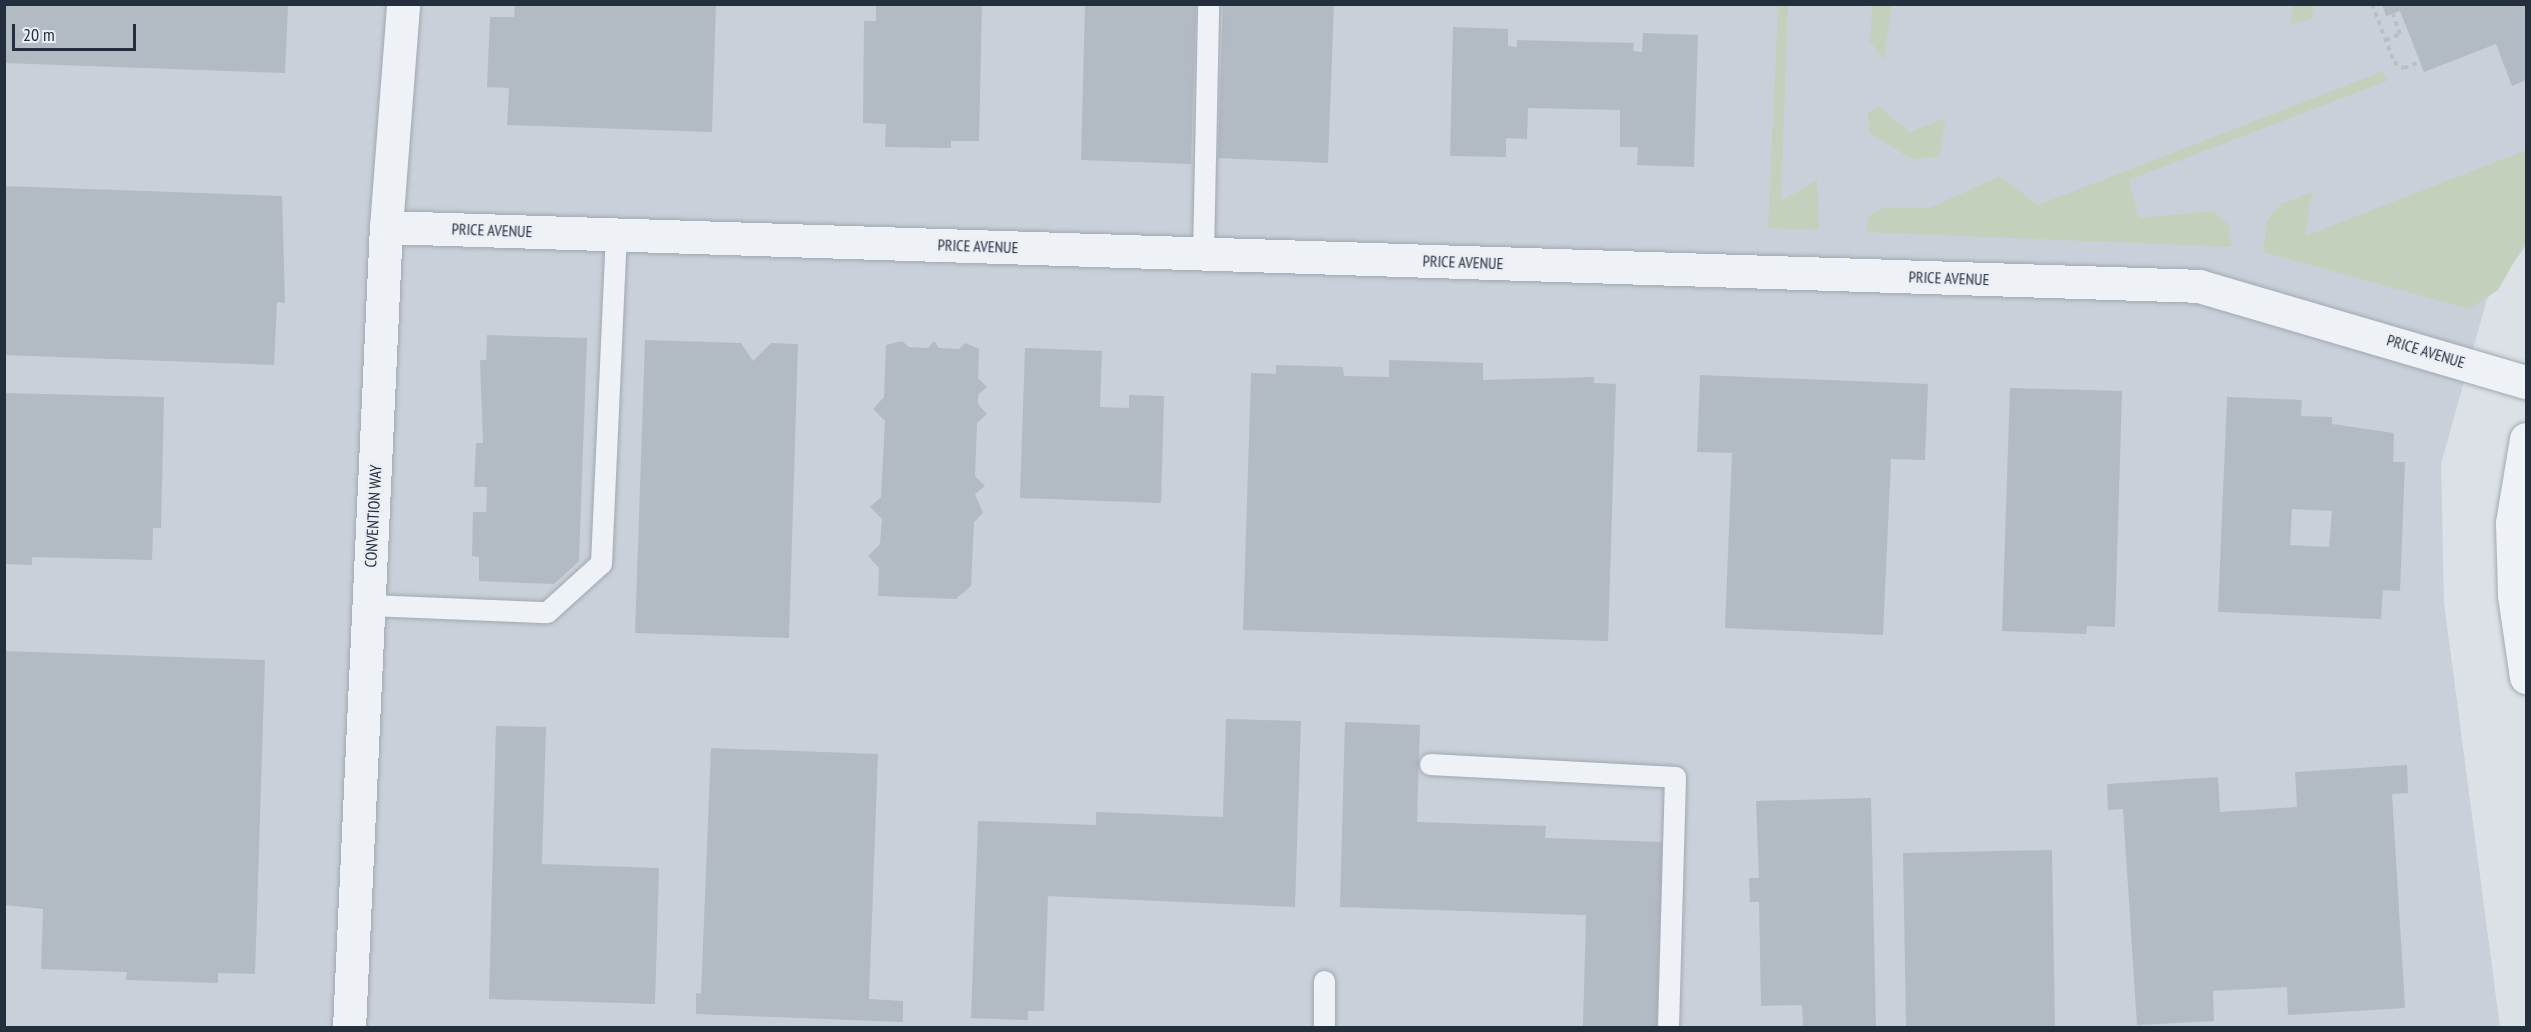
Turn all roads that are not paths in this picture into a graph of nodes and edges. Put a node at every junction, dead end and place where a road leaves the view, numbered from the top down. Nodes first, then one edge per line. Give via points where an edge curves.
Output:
1 (403, 4) edge
2 (1208, 4) edge
3 (386, 227) junction
4 (616, 234) junction
5 (1203, 253) junction
6 (2526, 382) edge
7 (2526, 439) edge
8 (369, 606) junction
9 (2526, 677) edge
10 (1430, 764) dead end
11 (1324, 981) dead end
12 (349, 1028) edge
13 (1324, 1028) edge
14 (1668, 1028) edge

1 - 3 street, CONVENTION WAY
2 - 5 lane
3 - 4 street, PRICE AVENUE
3 - 8 street, CONVENTION WAY
4 - 5 street, PRICE AVENUE
4 - 8 lane via 601,563 547,612
5 - 6 street, PRICE AVENUE via 2199,286
7 - 9 street via 2512,523 2514,595
8 - 12 street, CONVENTION WAY
10 - 14 lane via 1676,777
11 - 13 lane

